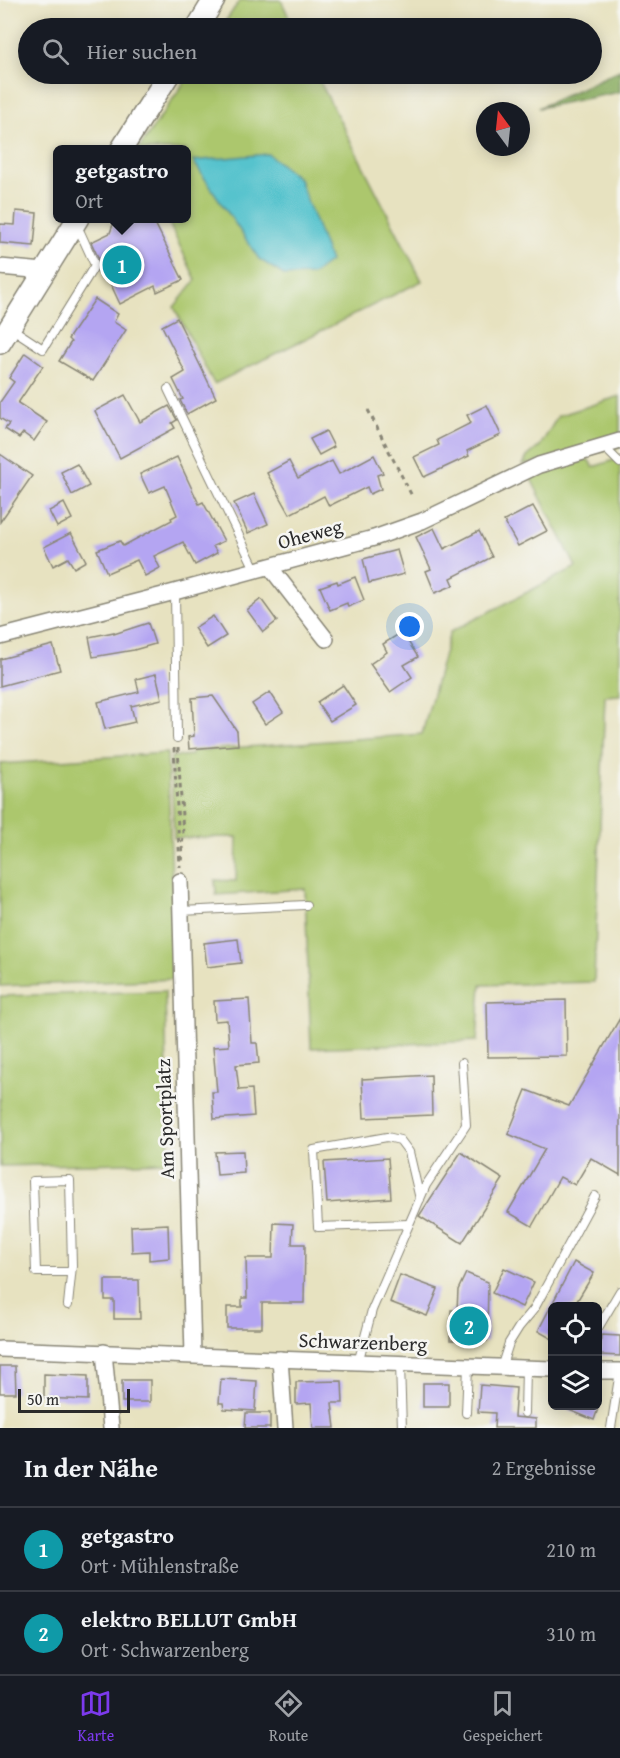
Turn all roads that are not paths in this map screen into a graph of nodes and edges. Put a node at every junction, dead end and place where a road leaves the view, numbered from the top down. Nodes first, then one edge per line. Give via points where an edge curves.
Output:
1 (214, 0) edge
2 (203, 18) edge
3 (163, 84) edge
4 (124, 145) edge
5 (75, 223) edge
6 (0, 267) edge
7 (44, 271) junction
8 (5, 335) edge
9 (168, 389) dead end
10 (620, 441) edge
11 (603, 446) junction
12 (620, 464) edge
13 (263, 569) junction
14 (174, 592) junction
15 (0, 637) edge
16 (326, 639) dead end
17 (177, 738) road end
18 (180, 881) road end
19 (306, 904) dead end
20 (181, 911) junction
21 (462, 1063) dead end
22 (595, 1196) dead end
23 (420, 1199) junction
24 (409, 1224) junction
25 (71, 1272) junction
26 (620, 1291) edge
27 (68, 1305) dead end
28 (602, 1320) edge
29 (0, 1349) edge
30 (104, 1352) junction
31 (193, 1355) junction
32 (280, 1359) junction
33 (358, 1363) junction
34 (400, 1364) junction
35 (468, 1367) junction
36 (501, 1368) junction
37 (526, 1368) junction
38 (548, 1369) edge
39 (602, 1371) edge
40 (620, 1371) edge
41 (466, 1413) dead end
42 (525, 1413) dead end
43 (111, 1428) edge
44 (285, 1428) edge
45 (402, 1428) edge
46 (611, 1428) edge

1 - 2 main road
3 - 4 main road
5 - 7 main road
5 - 8 lane via 95,265 43,349
6 - 7 street
7 - 8 main road
9 - 13 lane
10 - 11 street, Oheweg
11 - 12 lane
11 - 13 street, Oheweg via 524,471 402,529
13 - 14 street, Oheweg
13 - 16 street
14 - 15 street, Oheweg
14 - 17 lane
18 - 20 street, Am Sportplatz
19 - 20 lane
20 - 31 street, Am Sportplatz
21 - 23 lane via 466,1125
22 - 36 lane via 534,1309 509,1343
23 - 24 lane
23 - 24 lane via 409,1152 400,1140 387,1137 314,1150 318,1227
24 - 33 lane via 372,1310
25 - 25 lane via 70,1180 33,1181 36,1272
25 - 27 lane
26 - 28 lane
29 - 30 street, Schwarzenberg
30 - 31 street, Schwarzenberg
30 - 43 street
31 - 32 street, Schwarzenberg
32 - 33 street, Schwarzenberg
32 - 44 street, Schwarzenberg
33 - 34 street, Schwarzenberg
34 - 35 street, Schwarzenberg
34 - 45 lane
35 - 36 street, Schwarzenberg
35 - 41 lane
36 - 37 street, Schwarzenberg
37 - 38 street, Schwarzenberg
37 - 42 lane
39 - 40 street
40 - 46 lane

